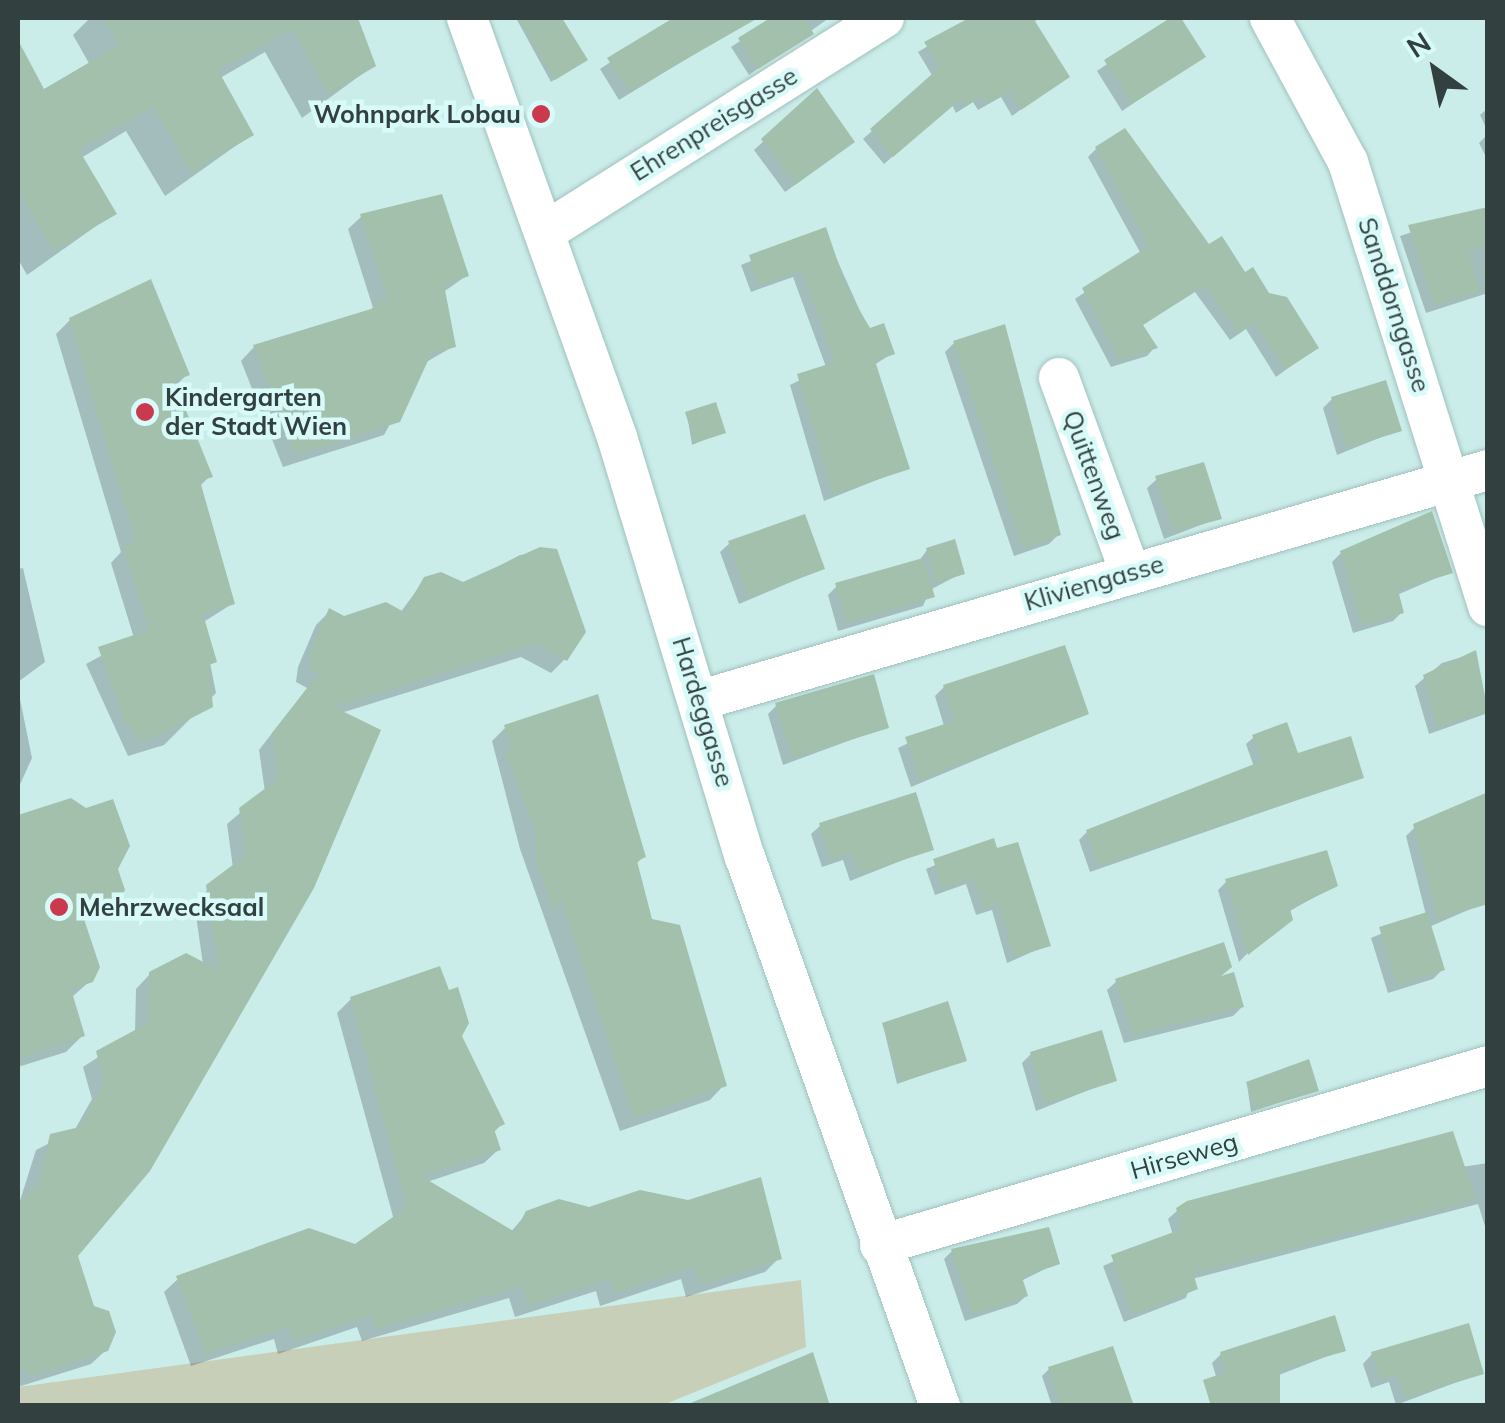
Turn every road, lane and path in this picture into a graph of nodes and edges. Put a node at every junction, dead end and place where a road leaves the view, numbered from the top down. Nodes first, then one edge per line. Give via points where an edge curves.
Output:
1 (467, 18) edge
2 (884, 18) edge
3 (1270, 18) edge
4 (545, 232) junction
5 (1059, 378) dead end
6 (1469, 475) edge
7 (1130, 572) junction
8 (1488, 606) edge
9 (701, 700) junction
10 (1488, 1066) edge
11 (880, 1245) junction
12 (940, 1406) edge

1 - 4 street, Hardeggasse
2 - 4 street, Ehrenpreisgasse
3 - 6 street, Sanddorngasse via 1348,162
4 - 9 street, Hardeggasse
5 - 7 street, Quittenweg
6 - 7 street, Kliviengasse
6 - 8 street, Sanddorngasse
7 - 9 street, Kliviengasse
9 - 11 street, Hardeggasse
10 - 11 street, Hirseweg
11 - 12 street, Hardeggasse

